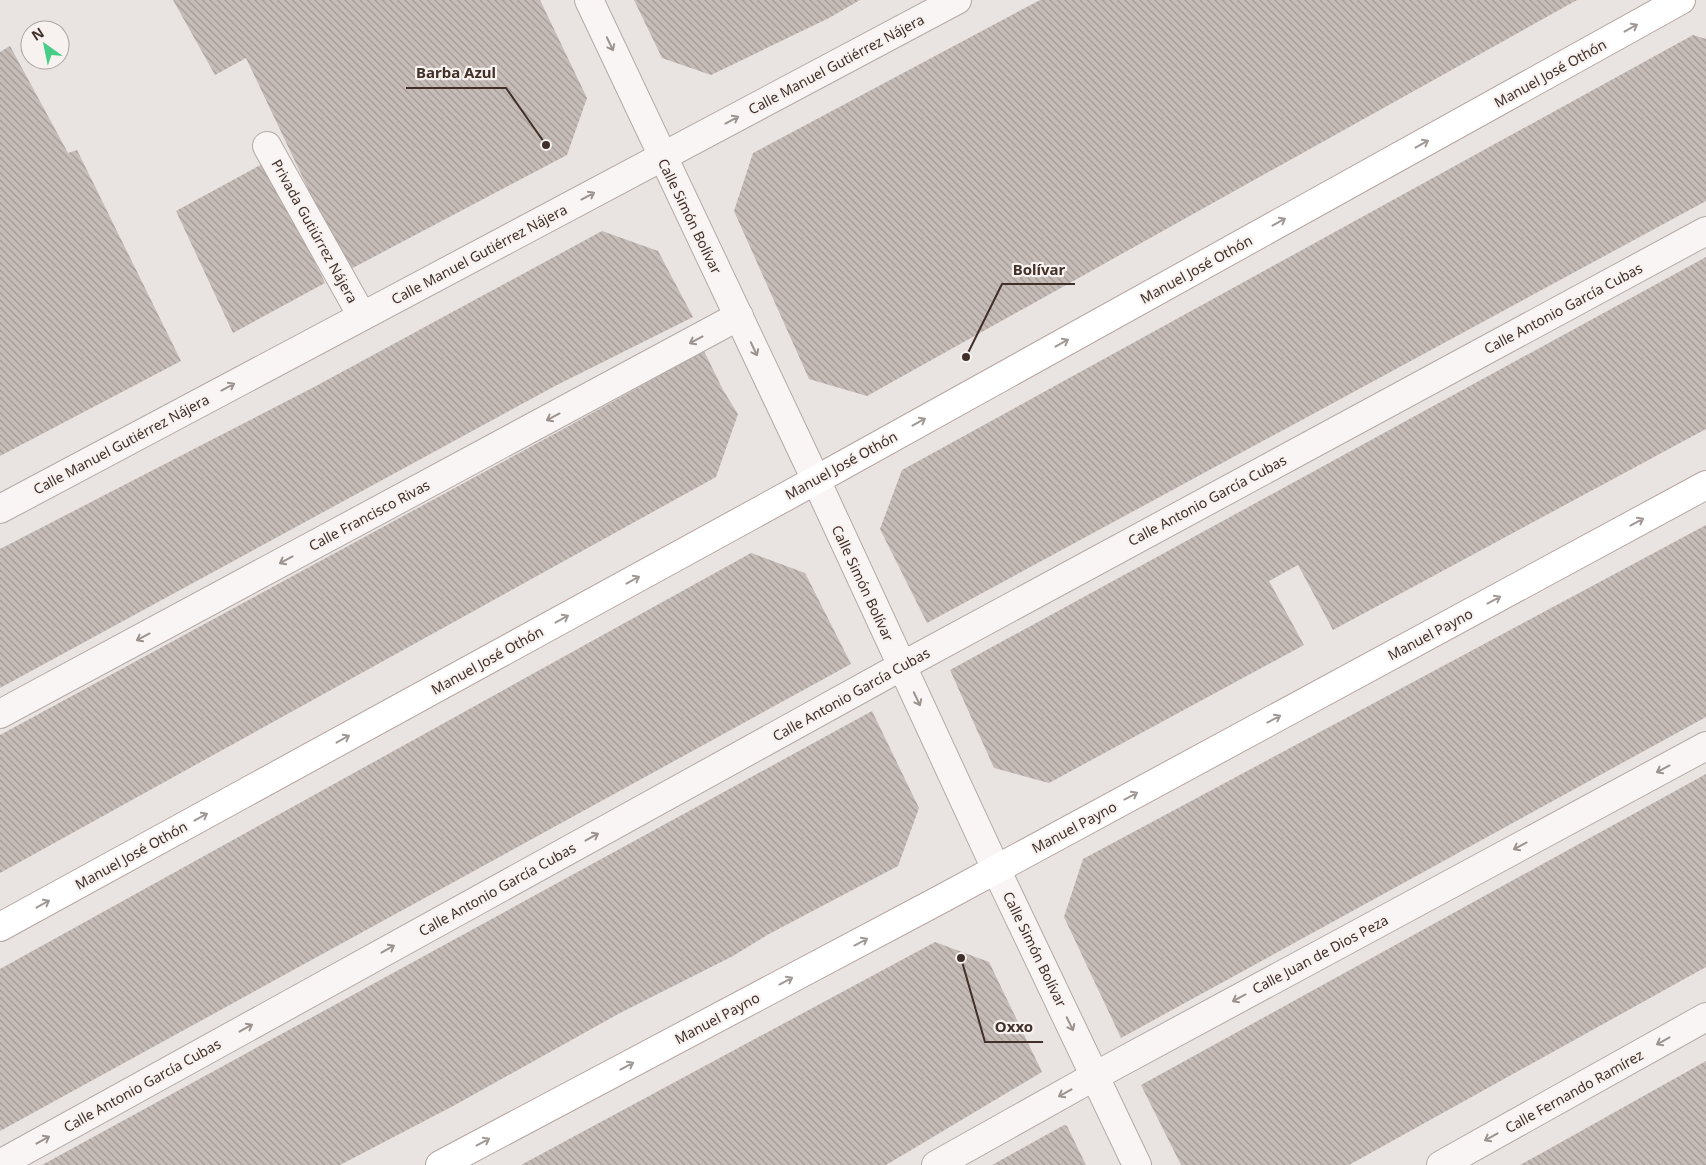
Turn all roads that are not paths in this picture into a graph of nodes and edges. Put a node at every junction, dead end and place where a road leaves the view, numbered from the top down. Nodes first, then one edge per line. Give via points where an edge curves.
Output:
1 (589, 0) edge
2 (958, 0) edge
3 (1681, 0) edge
4 (267, 146) dead end
5 (662, 157) junction
6 (1706, 231) edge
7 (362, 316) junction
8 (739, 316) junction
9 (816, 480) junction
10 (1706, 485) edge
11 (0, 509) edge
12 (902, 666) junction
13 (0, 714) edge
14 (1706, 746) edge
15 (996, 869) junction
16 (0, 927) edge
17 (1706, 1017) edge
18 (1095, 1076) junction
19 (0, 1164) edge
20 (440, 1165) edge
21 (936, 1165) edge
22 (1137, 1165) edge
23 (1441, 1165) edge

1 -> 5 street, Calle Simón Bolívar
5 -> 2 street, Calle Manuel Gutiérrez Nájera
9 -> 3 main road, Manuel José Othón
4 - 7 street, Privada Gutiúrrez Nájera
7 -> 5 street, Calle Manuel Gutiérrez Nájera
5 - 8 street, Calle Simón Bolívar
6 - 12 street, Calle Antonio García Cubas
11 -> 7 street, Calle Manuel Gutiérrez Nájera
8 -> 9 street, Calle Simón Bolívar
8 -> 13 street, Calle Francisco Rivas
9 - 12 street, Calle Simón Bolívar
16 -> 9 main road, Manuel José Othón
15 -> 10 main road, Manuel Payno
12 -> 15 street, Calle Simón Bolívar
19 -> 12 street, Calle Antonio García Cubas
14 -> 18 street, Calle Juan de Dios Peza
15 -> 18 street, Calle Simón Bolívar
20 -> 15 main road, Manuel Payno
17 -> 23 street, Calle Fernando Ramírez
18 -> 21 street, Calle Juan de Dios Peza
18 - 22 street, Calle Simón Bolívar

